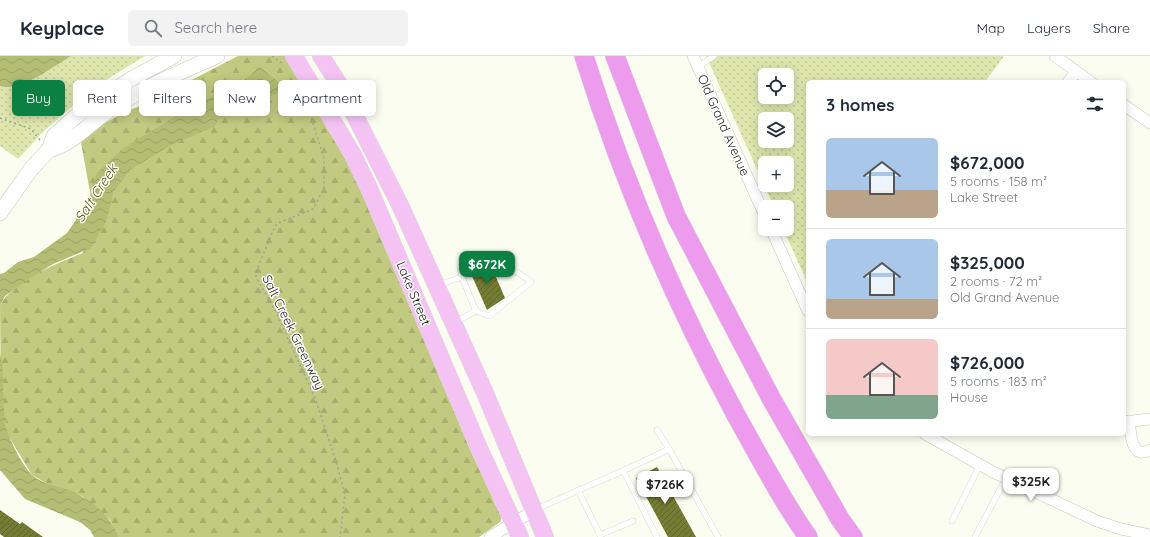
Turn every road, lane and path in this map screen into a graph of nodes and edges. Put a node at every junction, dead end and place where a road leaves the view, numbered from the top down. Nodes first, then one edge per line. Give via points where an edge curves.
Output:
1 (174, 56) edge
2 (217, 56) edge
3 (294, 56) edge
4 (318, 56) edge
5 (584, 56) edge
6 (615, 56) edge
7 (692, 56) edge
8 (714, 56) edge
9 (1055, 56) edge
10 (697, 67) junction
11 (1076, 72) junction
12 (1070, 80) edge
13 (1087, 80) edge
14 (1126, 106) edge
15 (309, 116) edge
16 (0, 118) edge
17 (1149, 121) edge
18 (49, 150) junction
19 (758, 201) edge
20 (0, 212) edge
21 (774, 236) edge
22 (462, 277) junction
23 (436, 285) junction
24 (806, 307) edge
25 (476, 311) junction
26 (453, 323) junction
27 (431, 332) junction
28 (1150, 419) edge
29 (1127, 422) edge
30 (657, 430) dead end
31 (931, 436) edge
32 (669, 449) junction
33 (1150, 450) edge
34 (980, 464) junction
35 (624, 472) junction
36 (1006, 478) junction
37 (578, 490) junction
38 (533, 511) junction
39 (836, 511) junction
40 (633, 521) dead end
41 (952, 521) dead end
42 (517, 530) edge
43 (805, 534) edge
44 (1150, 534) edge
45 (340, 537) edge
46 (490, 537) edge
47 (545, 537) edge
48 (657, 537) edge
49 (718, 537) edge
50 (853, 537) edge
51 (861, 537) edge
52 (975, 537) edge

1 - 18 main road via 133,78 75,117 54,136
2 - 18 main road via 141,91 61,147
3 - 27 main road, Lake Street via 352,153
4 - 23 main road, Lake Street via 340,86 400,205
5 - 43 highway via 619,160 677,300 754,446
6 - 39 highway via 676,216 771,398
7 - 10 street, Old Grand Avenue
8 - 10 lane
9 - 11 street
10 - 19 street, Old Grand Avenue
11 - 12 street
11 - 13 street
14 - 17 street
15 - 45 path, Salt Creek Greenway via 324,158 324,188 313,209 275,226 256,277 275,310 315,398 333,452 345,494
16 - 18 path via 31,129
18 - 20 main road via 31,168
21 - 24 street
22 - 23 lane
22 - 25 lane
22 - 25 lane via 460,267 490,254 531,282 488,316
23 - 26 main road, Lake Street
25 - 26 lane
26 - 27 main road
26 - 38 main road, Lake Street via 485,393
27 - 42 main road, Lake Street via 479,448
28 - 29 street
29 - 33 street via 1134,448 1139,452
30 - 32 lane
31 - 34 street
32 - 35 lane
32 - 49 lane
34 - 36 street
34 - 41 lane
35 - 37 lane
35 - 48 lane
36 - 44 street via 1097,521 1121,530
36 - 52 lane
37 - 38 lane
37 - 40 lane via 600,535
38 - 42 street
38 - 47 main road, Lake Street
39 - 50 highway
39 - 51 highway
42 - 46 street

